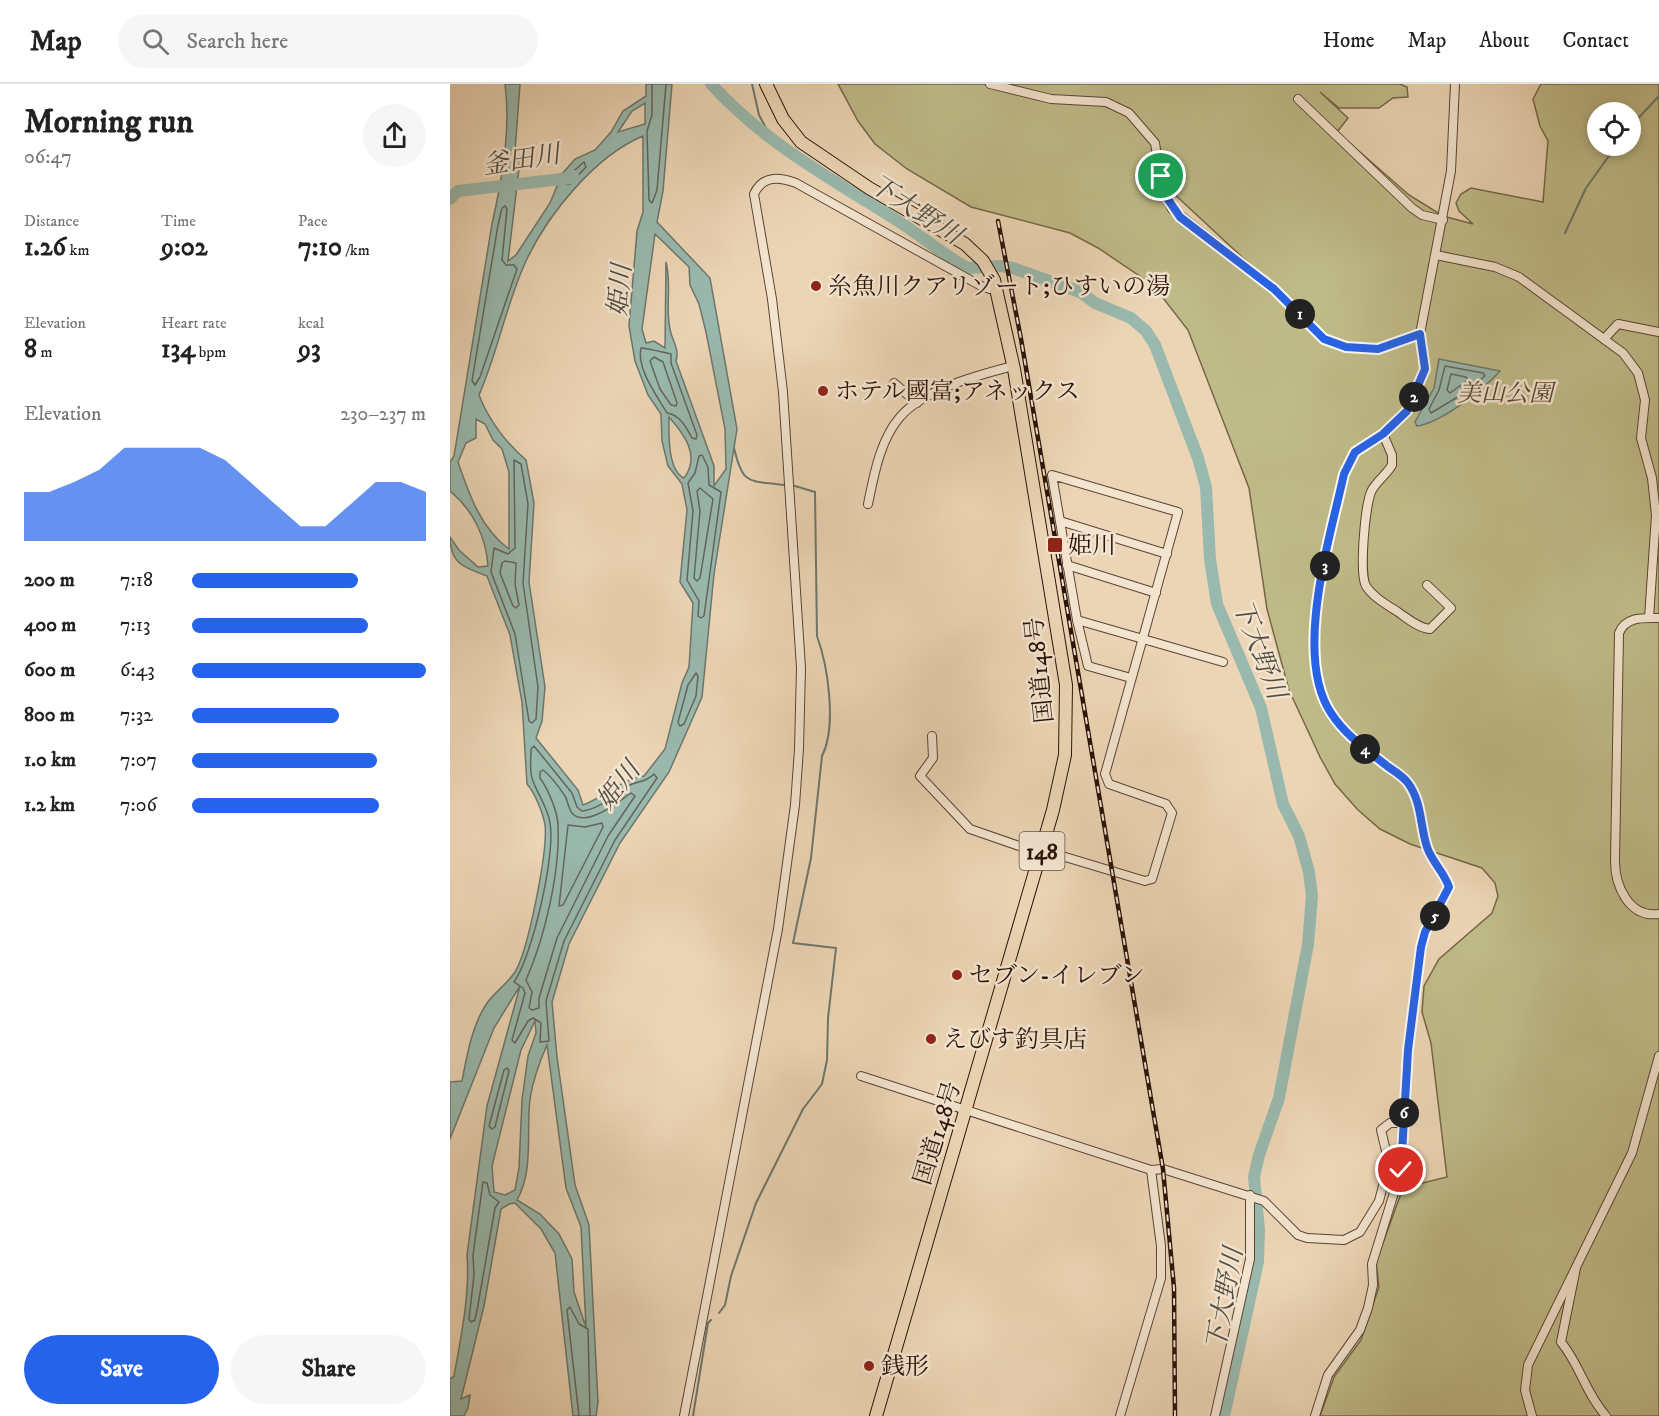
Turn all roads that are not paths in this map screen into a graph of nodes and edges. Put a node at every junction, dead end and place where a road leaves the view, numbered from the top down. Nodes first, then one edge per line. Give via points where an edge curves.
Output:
1 (766, 84) edge
2 (990, 84) edge
3 (1455, 84) edge
4 (1298, 99) dead end
5 (1443, 220) junction
6 (1436, 255) junction
7 (996, 286) junction
8 (1659, 332) edge
9 (1420, 334) junction
10 (1604, 339) junction
11 (1013, 366) junction
12 (894, 383) dead end
13 (917, 403) junction
14 (1383, 434) junction
15 (868, 504) dead end
16 (1060, 520) junction
17 (1167, 554) junction
18 (1067, 566) junction
19 (1427, 585) dead end
20 (1156, 593) junction
21 (1649, 618) junction
22 (1659, 618) edge
23 (1077, 620) junction
24 (1143, 640) junction
25 (1223, 662) dead end
26 (1131, 678) junction
27 (932, 736) dead end
28 (1042, 850) junction
29 (1659, 914) edge
30 (1659, 1056) edge
31 (861, 1076) dead end
32 (965, 1109) junction
33 (1404, 1123) junction
34 (1151, 1170) junction
35 (1250, 1195) junction
36 (1576, 1263) junction
37 (684, 1416) edge
38 (876, 1416) edge
39 (1120, 1416) edge
40 (1215, 1416) edge
41 (1315, 1416) edge
42 (1532, 1416) edge
43 (1606, 1416) edge

1 - 7 highway, 国道148号 / 148 via 783,119 801,142 869,188 965,244 983,261
2 - 9 street via 1051,99 1106,102 1129,113 1155,143 1162,189 1172,209 1274,289 1324,339 1346,347 1378,349
3 - 5 street via 1451,171
4 - 5 street via 1412,208
5 - 6 street
6 - 9 street
6 - 10 street via 1514,274
7 - 11 highway, 国道148号 / 148
7 - 37 street via 981,286 783,178 768,179 754,194 783,392 801,668 799,749 778,929
8 - 10 street via 1618,324
9 - 14 street via 1425,369 1419,387 1407,411
10 - 21 street via 1631,362 1645,400 1641,438 1652,478 1656,515
11 - 13 street via 968,378
11 - 28 highway, 国道148号 / 148 via 1066,685 1065,755
12 - 13 street
13 - 15 street via 899,418 880,454
14 - 19 street via 1392,465 1372,490 1363,578 1377,597 1430,629 1451,608
14 - 33 street via 1355,452 1344,474 1313,642 1325,704 1358,743 1408,781 1417,799 1427,847 1449,887 1421,947 1408,1050
16 - 17 street
16 - 17 street via 1052,475 1178,512
16 - 18 street
17 - 20 street
18 - 20 street
18 - 23 street
20 - 24 street
21 - 22 street
21 - 29 street via 1627,622 1619,633 1615,874 1626,900 1647,914
23 - 24 street
23 - 26 street via 1088,666
24 - 25 street
24 - 26 street
26 - 28 street via 1105,774 1109,784 1166,804 1172,813 1157,872 1145,881
27 - 28 street via 933,758 920,776 952,813 970,829
28 - 32 highway, 国道148号 / 148
30 - 36 street via 1632,1153
31 - 32 street
32 - 34 street
32 - 38 highway, 国道148号 / 148
33 - 35 street via 1390,1123 1381,1130 1388,1170 1366,1226 1353,1237 1344,1240 1298,1235 1264,1201
33 - 41 street via 1401,1170 1372,1264 1368,1308 1360,1330 1328,1375
34 - 35 street via 1163,1169
34 - 39 street via 1161,1278
35 - 40 street via 1250,1259
36 - 42 street via 1528,1365 1525,1390
36 - 43 street via 1561,1342 1571,1354 1583,1385

